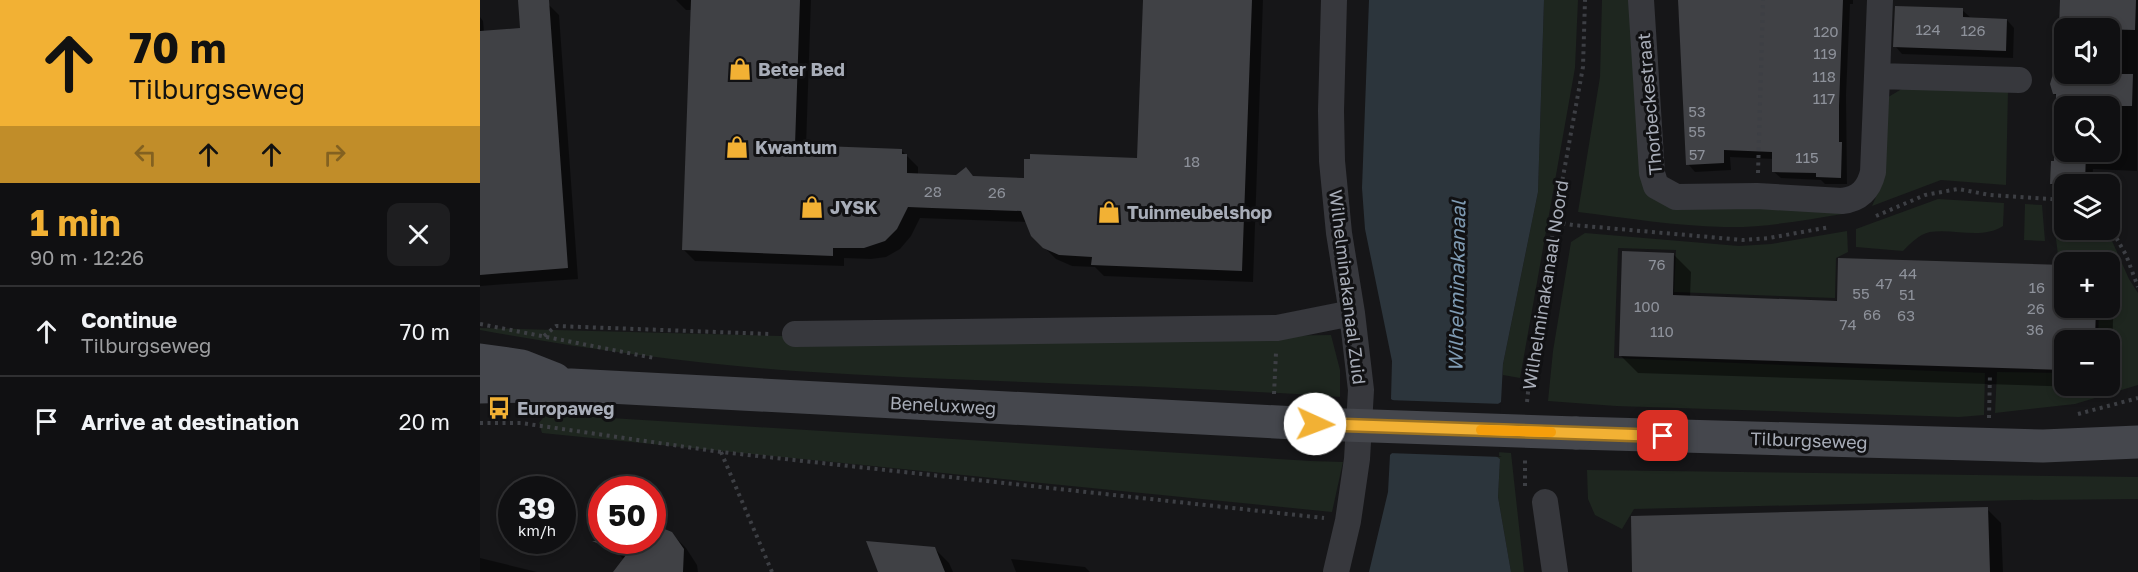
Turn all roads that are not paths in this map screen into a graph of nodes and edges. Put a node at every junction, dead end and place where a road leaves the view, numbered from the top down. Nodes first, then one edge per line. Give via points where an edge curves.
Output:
1 (1334, 0) edge
2 (1641, 0) edge
3 (1880, 0) edge
4 (1877, 76) junction
5 (2019, 80) dead end
6 (1352, 313) junction
7 (795, 334) road end
8 (480, 360) edge
9 (571, 385) junction
10 (480, 387) edge
11 (2138, 420) edge
12 (1576, 433) joint
13 (2138, 441) edge
14 (2043, 446) junction
15 (1535, 497) road end
16 (1336, 572) edge
17 (1555, 572) edge

1 - 6 street, Wilhelminakanaal Zuid via 1332,161
2 - 4 street, Thorbeckestraat via 1652,173 1656,186 1676,197 1842,201 1863,194 1873,172
3 - 4 street
4 - 5 street
6 - 7 street via 1277,328
6 - 16 street, Wilhelminakanaal Zuid via 1362,390 1357,459
8 - 9 main road, Beneluxweg via 522,366
9 - 10 main road, Beneluxweg
9 - 12 main road, Beneluxweg, bridge via 1315,424
11 - 14 main road, Tilburgseweg
12 - 14 main road, Tilburgseweg
13 - 14 main road, Tilburgseweg
15 - 17 street

